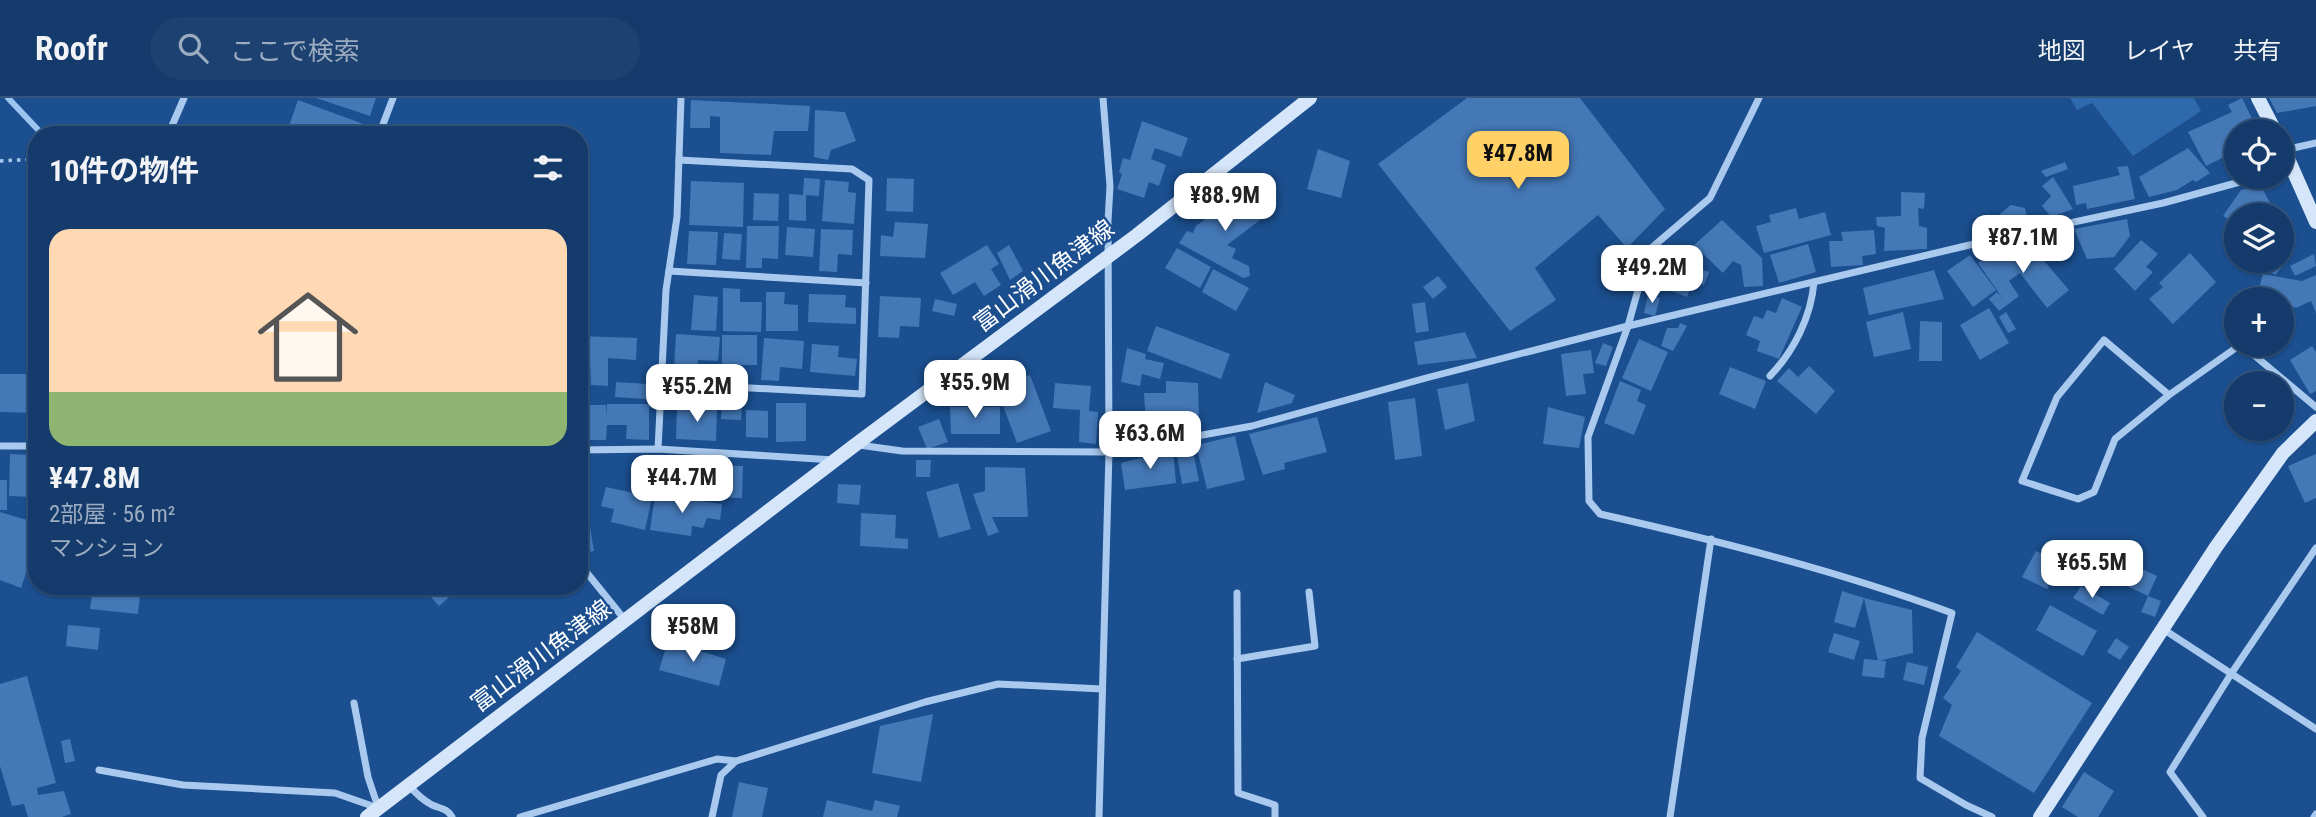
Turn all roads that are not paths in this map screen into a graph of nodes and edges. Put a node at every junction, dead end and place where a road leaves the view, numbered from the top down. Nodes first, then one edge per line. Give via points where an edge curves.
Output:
1 (184, 98) edge
2 (393, 98) edge
3 (681, 98) edge
4 (1103, 98) edge
5 (1310, 98) edge
6 (1759, 98) edge
7 (2258, 98) edge
8 (2269, 119) edge
9 (172, 126) edge
10 (382, 126) edge
11 (2316, 143) edge
12 (2294, 146) edge
13 (679, 160) junction
14 (2294, 183) edge
15 (2224, 186) edge
16 (2316, 222) edge
17 (1108, 257) junction
18 (669, 271) junction
19 (1814, 282) junction
20 (866, 283) junction
21 (1628, 326) junction
22 (2224, 357) edge
23 (2256, 357) edge
24 (1770, 376) dead end
25 (661, 383) junction
26 (2169, 395) junction
27 (2316, 407) edge
28 (2316, 421) edge
29 (855, 445) junction
30 (0, 446) edge
31 (28, 446) edge
32 (658, 449) junction
33 (588, 450) edge
34 (1109, 452) junction
35 (835, 460) junction
36 (1711, 539) junction
37 (2316, 548) edge
38 (588, 574) edge
39 (1309, 592) dead end
40 (1237, 593) dead end
41 (625, 620) junction
42 (2162, 628) junction
43 (1237, 659) junction
44 (2231, 674) junction
45 (1102, 690) junction
46 (354, 703) dead end
47 (2316, 729) edge
48 (736, 761) junction
49 (99, 770) dead end
50 (409, 785) junction
51 (373, 813) edge
52 (452, 817) edge
53 (520, 817) edge
54 (712, 817) edge
55 (1099, 817) edge
56 (1275, 817) edge
57 (1670, 817) edge
58 (1992, 817) edge
59 (2040, 817) edge
60 (2203, 817) edge

1 - 9 street
2 - 10 street
3 - 13 street
4 - 17 street via 1110,186
5 - 17 main road, 富山滑川魚津線
6 - 21 street via 1710,198 1649,250
7 - 8 main road
11 - 12 street
13 - 18 street
13 - 20 street via 852,169 869,180
14 - 16 main road
15 - 19 street
17 - 29 main road, 富山滑川魚津線
17 - 34 street
18 - 20 street
18 - 25 street
19 - 21 street
19 - 24 street via 1812,301 1788,358
20 - 25 street via 862,394
21 - 34 street via 1252,426
21 - 36 street via 1588,437 1589,501 1600,514
22 - 26 street
23 - 27 street
25 - 32 street
26 - 26 street via 2115,439 2094,492 2078,499 2022,481 2057,397 2104,340
28 - 42 main road via 2283,453
29 - 34 street via 902,451
29 - 35 main road, 富山滑川魚津線
30 - 31 street
32 - 33 street
32 - 35 street
34 - 45 street
35 - 41 main road, 富山滑川魚津線
36 - 57 street
36 - 58 street via 1952,613 1922,738 1920,778
37 - 44 street
38 - 41 street
39 - 43 street via 1315,646
40 - 43 street
41 - 50 main road, 富山滑川魚津線
42 - 44 street
42 - 59 main road
43 - 56 street via 1238,793 1275,806
44 - 47 street
44 - 60 street via 2170,772
45 - 48 street via 998,684
45 - 55 street
46 - 51 street
48 - 53 street via 717,759
48 - 54 street via 721,775
49 - 51 street via 183,785 335,793
50 - 51 main road, 富山滑川魚津線
50 - 52 street

